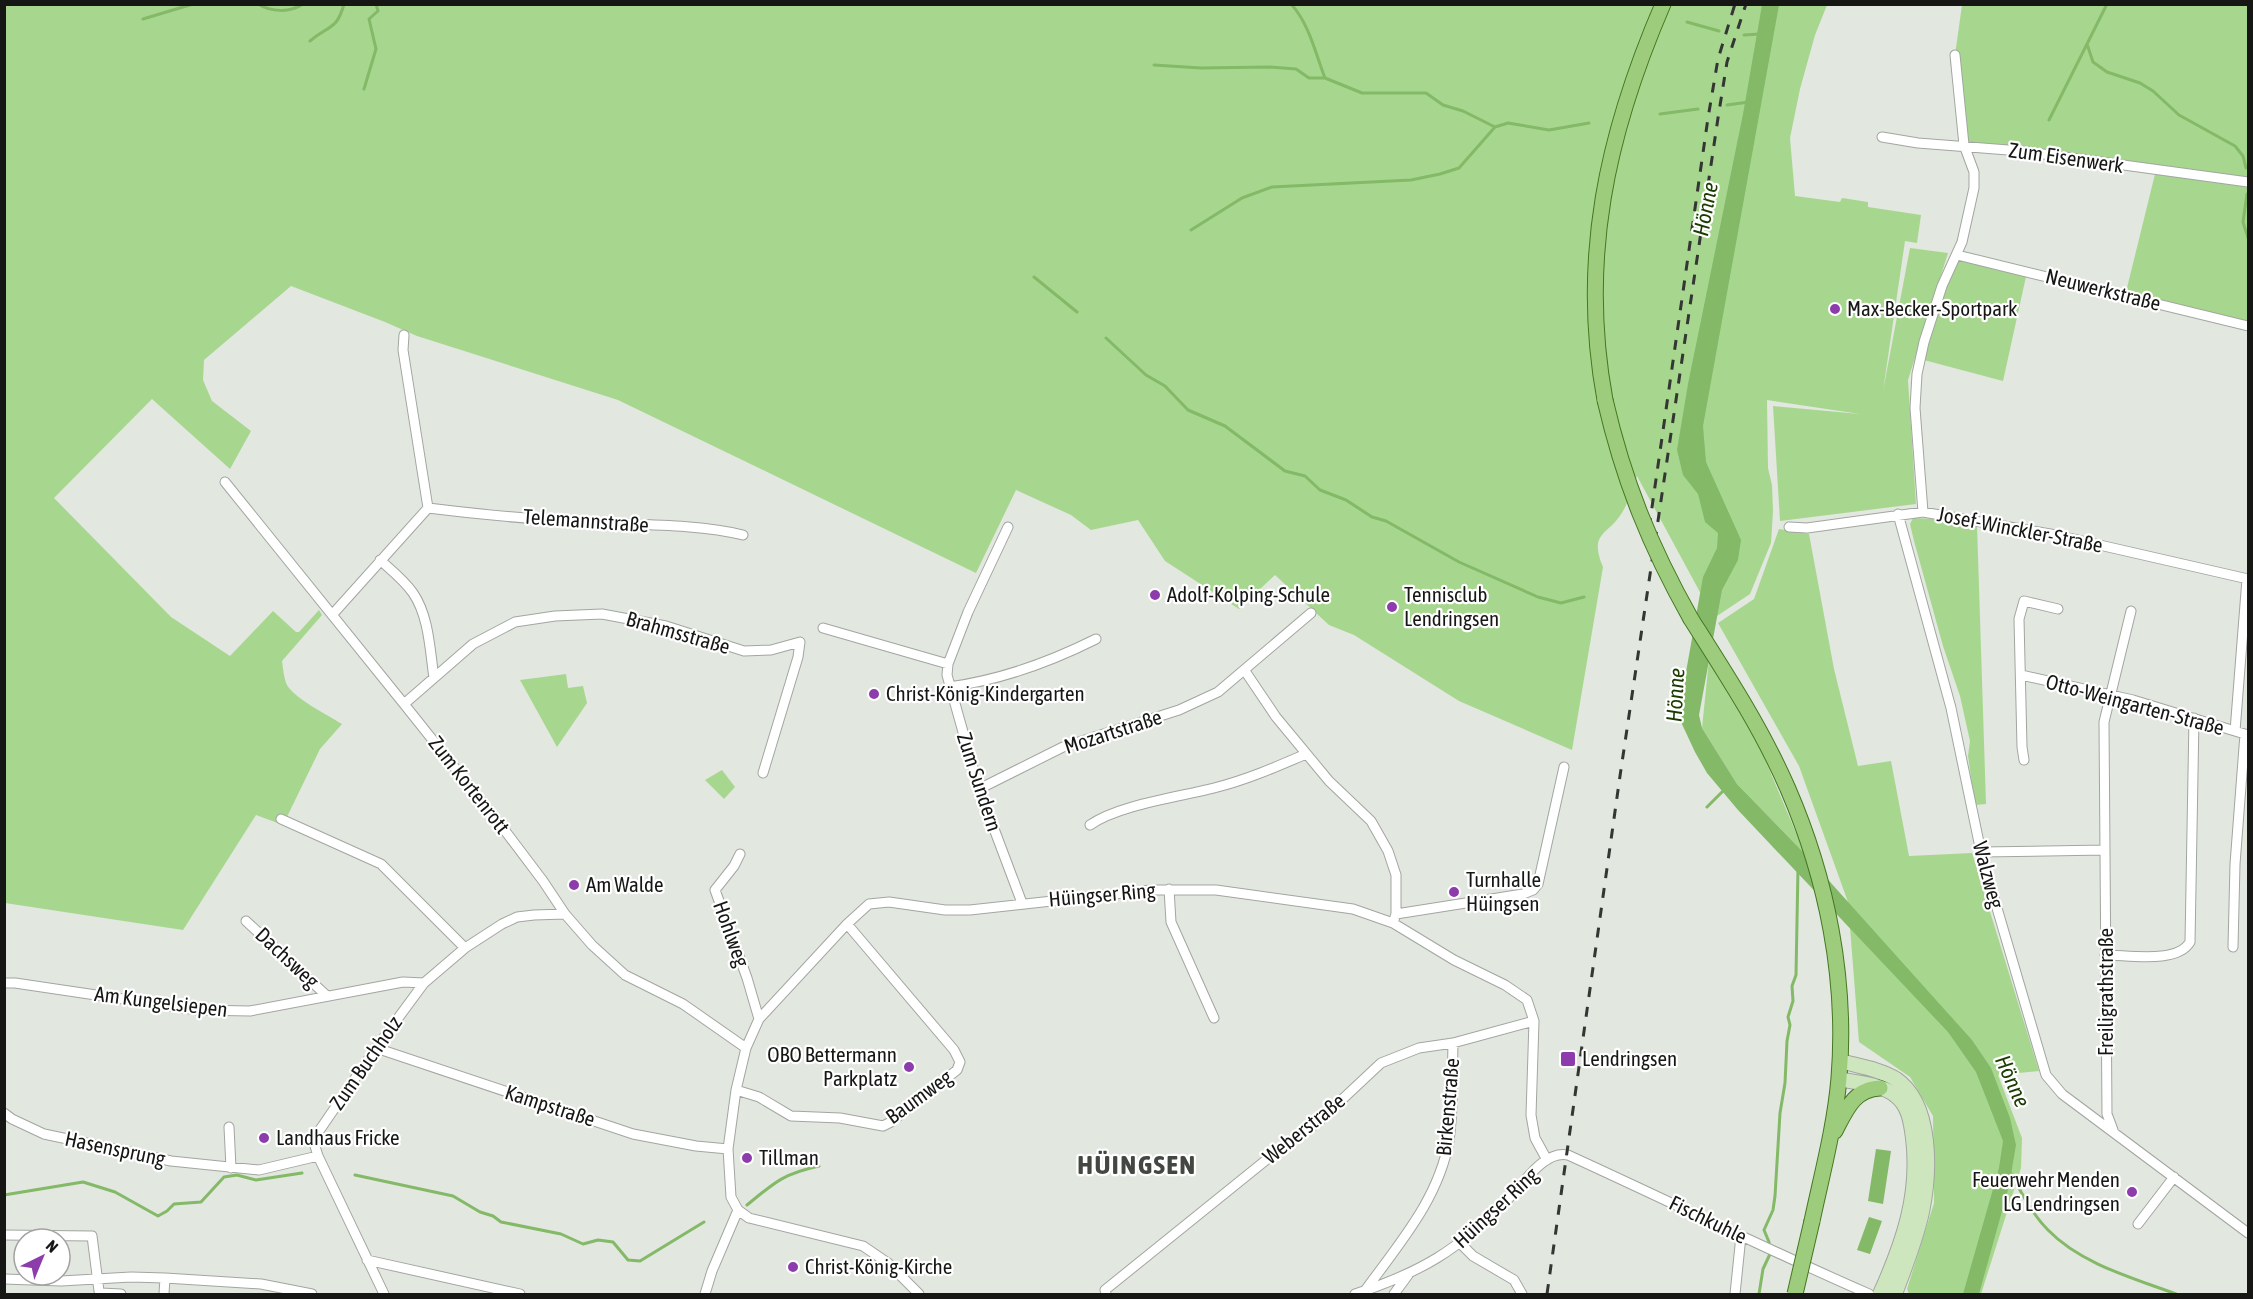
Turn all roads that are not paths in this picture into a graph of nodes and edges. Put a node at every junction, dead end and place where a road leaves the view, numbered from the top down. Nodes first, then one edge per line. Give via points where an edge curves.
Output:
1 (1663, 4) edge
2 (1955, 55) dead end
3 (1882, 137) dead end
4 (1964, 146) junction
5 (2248, 182) edge
6 (1958, 255) junction
7 (2248, 326) edge
8 (404, 335) dead end
9 (225, 482) dead end
10 (428, 508) junction
11 (1923, 512) junction
12 (1898, 514) junction
13 (1008, 527) dead end
14 (1789, 527) dead end
15 (743, 536) dead end
16 (380, 560) junction
17 (2248, 579) edge
18 (2058, 609) dead end
19 (2131, 611) dead end
20 (1311, 613) dead end
21 (332, 615) junction
22 (823, 628) dead end
23 (1096, 639) dead end
24 (948, 664) junction
25 (1245, 671) junction
26 (2021, 675) junction
27 (434, 678) junction
28 (949, 687) junction
29 (2112, 694) junction
30 (404, 704) junction
31 (2194, 718) junction
32 (2235, 731) junction
33 (2247, 735) edge
34 (1306, 754) junction
35 (2025, 760) dead end
36 (1564, 767) dead end
37 (763, 773) dead end
38 (979, 789) junction
39 (281, 819) dead end
40 (1090, 825) dead end
41 (2105, 850) junction
42 (1981, 852) junction
43 (740, 854) dead end
44 (1168, 889) junction
45 (1022, 903) junction
46 (565, 914) junction
47 (1394, 918) junction
48 (246, 921) dead end
49 (847, 924) junction
50 (2233, 947) dead end
51 (465, 948) junction
52 (2105, 955) junction
53 (4, 983) edge
54 (424, 983) junction
55 (327, 996) junction
56 (1214, 1018) dead end
57 (759, 1019) junction
58 (1534, 1021) junction
59 (1453, 1042) junction
60 (376, 1048) junction
61 (746, 1048) junction
62 (1840, 1061) junction
63 (1839, 1079) junction
64 (1880, 1088) junction
65 (736, 1090) junction
66 (4, 1113) edge
67 (229, 1127) dead end
68 (2114, 1132) junction
69 (1830, 1141) junction
70 (728, 1149) junction
71 (318, 1156) junction
72 (1547, 1160) junction
73 (231, 1168) junction
74 (2174, 1177) junction
75 (738, 1210) junction
76 (2138, 1224) dead end
77 (2248, 1233) edge
78 (4, 1235) edge
79 (1741, 1236) junction
80 (1460, 1244) junction
81 (367, 1260) junction
82 (1408, 1275) junction
83 (165, 1278) junction
84 (4, 1279) edge
85 (98, 1279) junction
86 (1360, 1293) edge
87 (121, 1294) edge
88 (164, 1294) edge
89 (312, 1294) edge
90 (384, 1294) edge
91 (520, 1294) edge
92 (705, 1294) edge
93 (919, 1294) edge
94 (1106, 1294) edge
95 (1394, 1294) edge
96 (1522, 1294) edge
97 (1735, 1294) edge
98 (1794, 1294) edge
99 (1869, 1294) edge
100 (1880, 1294) edge
101 (1895, 1294) edge

1 - 62 main road, bridge via 1616,133 1599,216 1598,364 1625,478 1652,542 1691,619 1769,749 1804,830 1826,900 1839,996
2 - 4 street
3 - 4 street, Zum Eisenwerk
4 - 5 street, Zum Eisenwerk via 2021,150
4 - 6 street via 1974,172 1974,188
6 - 7 street, Neuwerkstraße
6 - 11 street via 1942,286 1924,342 1915,391
8 - 10 street via 403,350
9 - 21 street, Zum Kortenrott
10 - 15 street, Telemannstraße
10 - 16 street
11 - 12 street, Josef-Winckler-Straße
11 - 17 street, Josef-Winckler-Straße via 2056,535
12 - 14 street, Josef-Winckler-Straße via 1807,528
12 - 42 street, Walzweg via 1951,708
13 - 24 street, Zum Sundern
16 - 21 street
16 - 27 street via 413,593 420,608
17 - 32 street
18 - 26 street, Otto-Weingarten-Straße via 2024,601 2019,619
19 - 29 street, Freiligrathstraße
20 - 25 street, Mozartstraße
21 - 30 street, Zum Kortenrott
22 - 24 street
23 - 28 street via 1013,672
24 - 28 street, Zum Sundern
25 - 34 street
25 - 38 street, Mozartstraße via 1218,692 1179,710 1063,747
26 - 29 street, Otto-Weingarten-Straße
26 - 35 street, Otto-Weingarten-Straße
27 - 30 street, Brahmsstraße
27 - 37 street, Brahmsstraße via 483,638 515,622 555,616 602,614 644,620 744,651 771,650 800,642
28 - 38 street, Zum Sundern
29 - 31 street, Otto-Weingarten-Straße
29 - 41 street, Freiligrathstraße via 2104,722
30 - 46 street, Zum Kortenrott via 506,832
31 - 32 street, Otto-Weingarten-Straße
31 - 52 street via 2190,942 2175,955
32 - 33 street, Otto-Weingarten-Straße
33 - 50 street via 2235,864
34 - 40 street via 1218,787 1108,814
34 - 47 street via 1371,821 1388,851 1396,875
36 - 47 street via 1538,884 1533,890
38 - 45 street, Zum Sundern
39 - 51 street via 381,864
41 - 42 street
41 - 52 street, Freiligrathstraße
42 - 68 street, Walzweg via 2046,1075 2062,1094
43 - 57 street, Hohlweg via 715,890
44 - 45 street, Hüingser Ring
44 - 47 street, Hüingser Ring via 1216,890 1310,902
44 - 56 street via 1171,922
45 - 49 street, Hüingser Ring via 945,910 882,902 869,904
46 - 51 street, Zum Buchholz via 517,917
46 - 61 street, Zum Kortenrott via 625,975 683,1004
47 - 58 street, Hüingser Ring via 1454,960 1527,1000
48 - 55 street, Dachsweg
49 - 57 street, Hüingser Ring
49 - 65 street, Baumweg via 949,1044 960,1062 957,1070 883,1126 840,1118 791,1116 759,1097
51 - 54 street, Zum Buchholz
52 - 68 street, Freiligrathstraße via 2107,1114
53 - 55 street, Am Kungelsiepen via 197,1010 250,1011
54 - 55 street, Am Kungelsiepen via 402,982
54 - 60 street, Zum Buchholz
57 - 61 street, Hüingser Ring
58 - 59 street, Weberstraße
58 - 72 street, Hüingser Ring via 1531,1115 1535,1138
59 - 86 street, Birkenstraße via 1449,1138 1440,1174 1419,1217
59 - 94 street, Weberstraße via 1419,1048 1381,1063 1317,1123 1105,1290
60 - 70 street, Kampstraße via 633,1134
60 - 71 street, Zum Buchholz via 319,1131 315,1146
61 - 65 street, Hüingser Ring
62 - 63 main road
62 - 101 main road via 1897,1080 1914,1098 1922,1121 1926,1171 1922,1211
63 - 64 main road
63 - 69 main road
64 - 69 main road via 1864,1091 1851,1102
64 - 100 main road via 1899,1098 1908,1114 1915,1170 1908,1225
65 - 70 street, Hüingser Ring
66 - 73 street, Hasensprung via 44,1134 171,1161
67 - 73 street
68 - 74 street, Walzweg
69 - 98 main road, bridge
70 - 75 street, Hüingser Ring via 731,1197
71 - 73 street, Hasensprung via 260,1170
71 - 81 street
72 - 79 street, Fischkuhle via 1568,1155
72 - 80 street, Hüingser Ring
74 - 76 street
74 - 77 street, Walzweg
75 - 92 street
75 - 93 street via 748,1218 863,1246 888,1263
78 - 85 street via 92,1236
79 - 97 street
79 - 99 street, Fischkuhle
80 - 82 street, Hüingser Ring
80 - 96 street via 1514,1280
81 - 90 street
81 - 91 street
82 - 86 street, Hüingser Ring
82 - 95 street, Hüingser Ring
83 - 85 street
83 - 88 street
83 - 89 street via 261,1284
84 - 85 street
85 - 87 street via 100,1293

